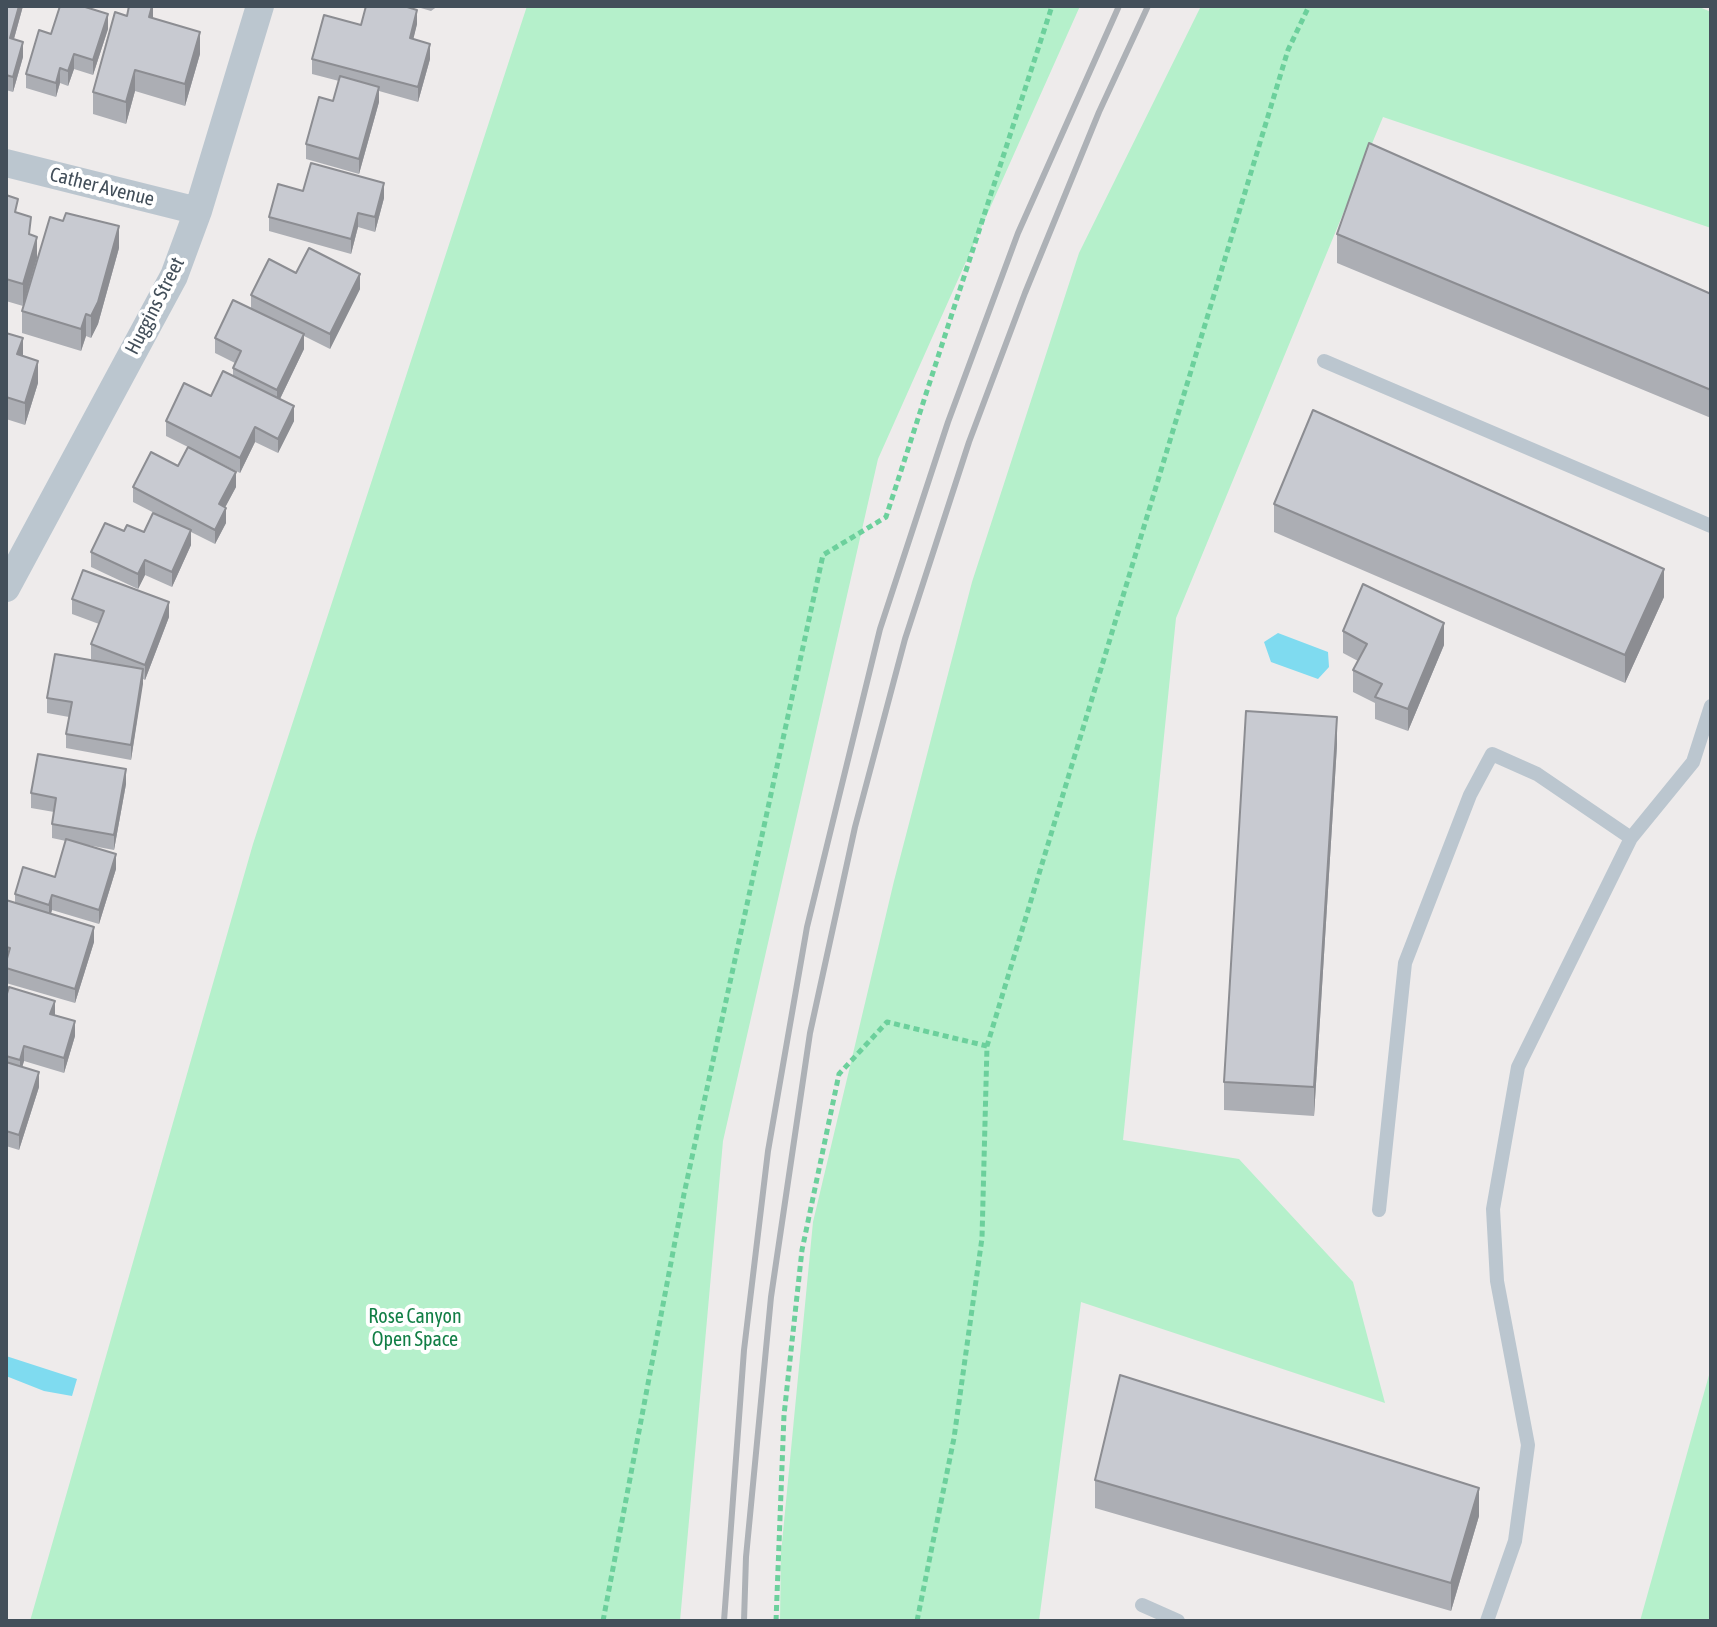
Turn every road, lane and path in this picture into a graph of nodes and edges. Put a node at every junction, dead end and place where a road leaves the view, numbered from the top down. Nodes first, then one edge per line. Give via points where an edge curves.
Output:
1 (260, 6) edge
2 (1052, 6) edge
3 (1309, 6) edge
4 (6, 163) edge
5 (198, 211) junction
6 (1324, 361) dead end
7 (1711, 526) edge
8 (6, 588) edge
9 (1711, 706) edge
10 (1631, 838) junction
11 (987, 1046) junction
12 (1379, 1210) dead end
13 (1142, 1605) dead end
14 (603, 1621) edge
15 (776, 1621) edge
16 (917, 1621) edge
17 (1178, 1621) edge
18 (1487, 1621) edge

1 - 5 street, Huggins Street
2 - 14 path via 886,517 823,555 684,1194
3 - 11 path via 1288,50
4 - 5 street, Cather Avenue
5 - 8 street, Huggins Street via 174,276
6 - 7 lane
9 - 10 lane via 1693,762
10 - 12 lane via 1537,774 1492,754 1470,795 1405,963
10 - 18 lane via 1518,1067 1493,1209 1497,1281 1528,1445 1515,1541
11 - 15 path via 887,1022 839,1074 802,1250 784,1415
11 - 16 path via 982,1238 954,1438
13 - 17 lane

